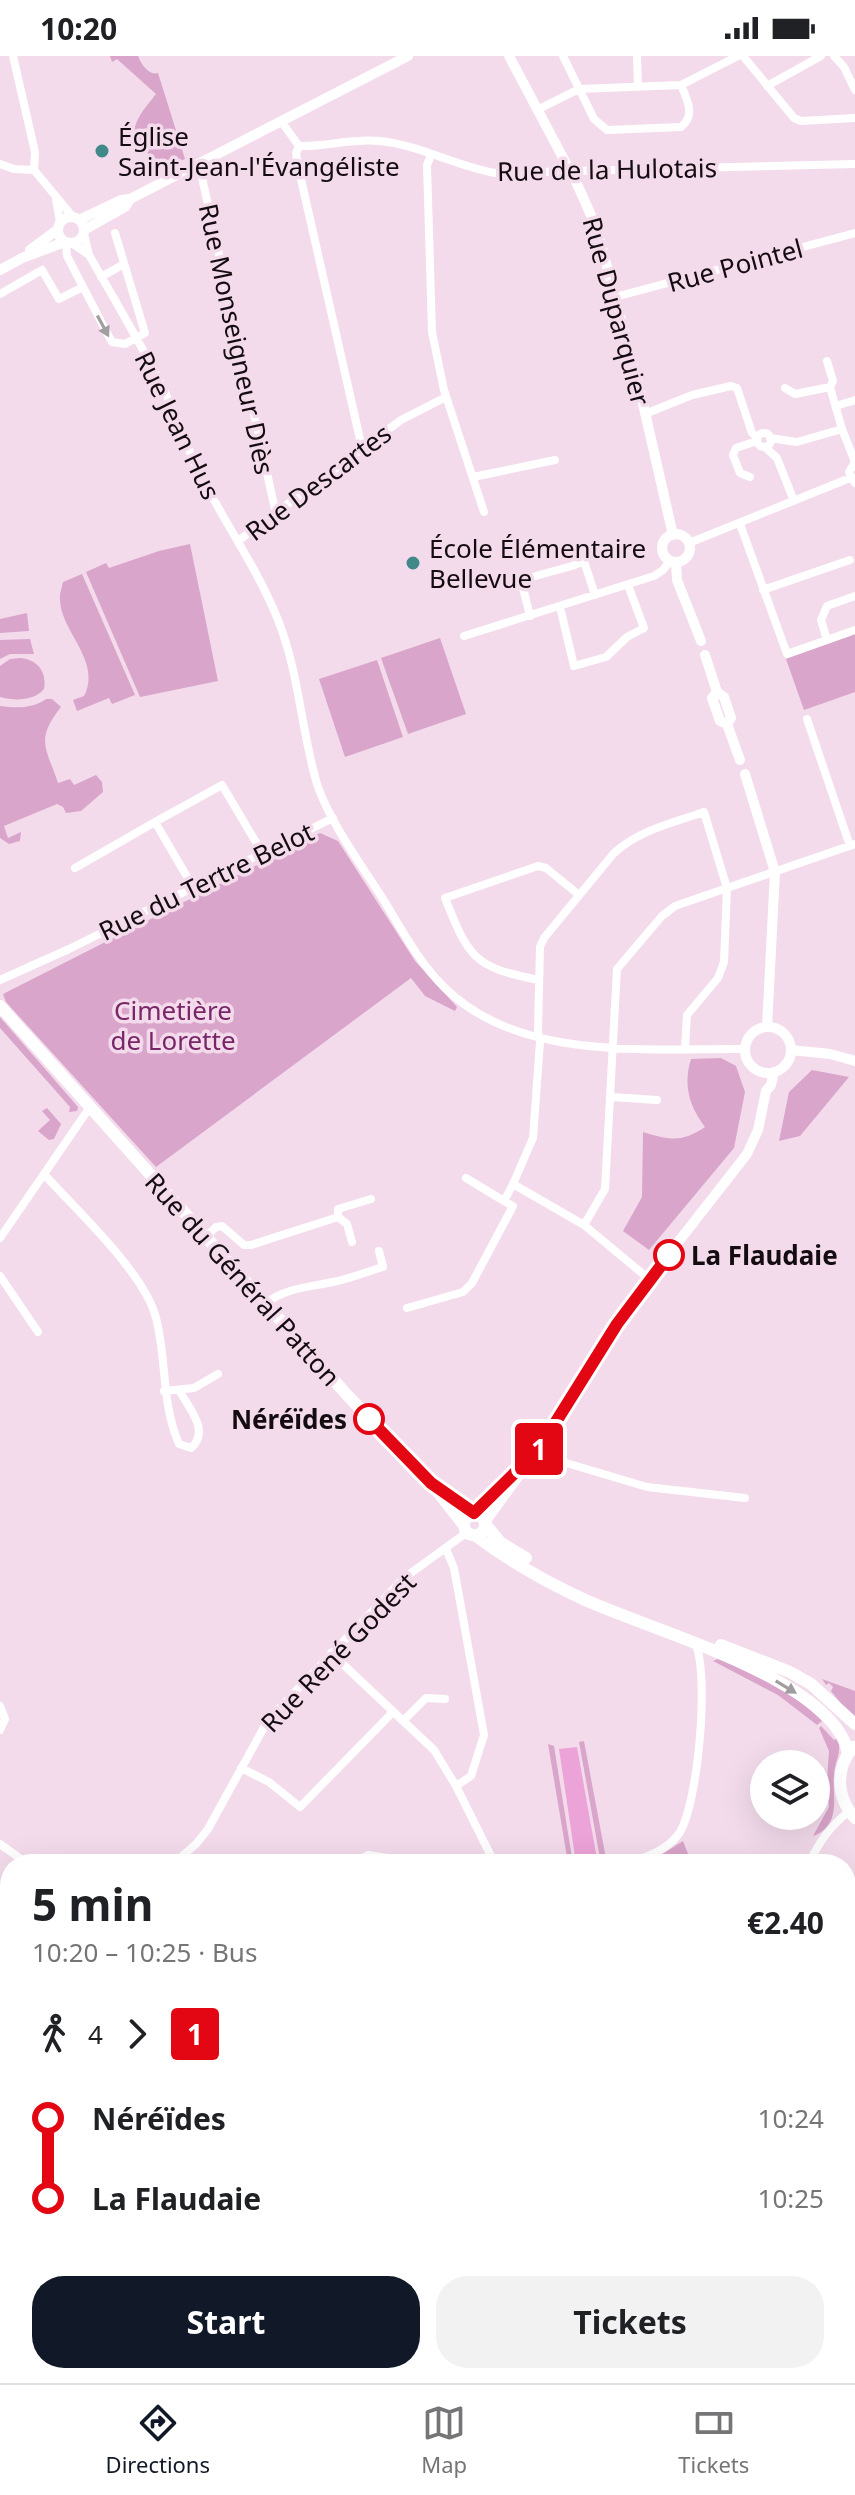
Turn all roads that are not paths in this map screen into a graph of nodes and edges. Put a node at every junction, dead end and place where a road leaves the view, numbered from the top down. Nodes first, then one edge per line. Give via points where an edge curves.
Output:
1 (13, 56) edge
2 (408, 56) edge
3 (509, 56) edge
4 (563, 56) edge
5 (637, 56) edge
6 (741, 56) edge
7 (821, 56) edge
8 (834, 56) edge
9 (681, 85) junction
10 (767, 86) junction
11 (638, 87) junction
12 (579, 89) junction
13 (855, 90) edge
14 (537, 110) junction
15 (855, 118) edge
16 (281, 121) junction
17 (299, 146) junction
18 (431, 155) junction
19 (0, 164) edge
20 (199, 164) junction
21 (855, 164) edge
22 (34, 170) junction
23 (570, 172) junction
24 (56, 199) junction
25 (80, 225) junction
26 (59, 226) junction
27 (115, 233) dead end
28 (855, 233) edge
29 (68, 243) junction
30 (89, 255) junction
31 (22, 258) junction
32 (124, 264) junction
33 (0, 270) edge
34 (101, 277) junction
35 (79, 289) dead end
36 (0, 294) edge
37 (615, 297) junction
38 (136, 339) junction
39 (827, 361) dead end
40 (830, 387) junction
41 (785, 388) dead end
42 (446, 397) junction
43 (855, 400) edge
44 (836, 406) junction
45 (645, 414) junction
46 (842, 429) junction
47 (762, 441) junction
48 (362, 448) junction
49 (555, 460) dead end
50 (855, 462) edge
51 (473, 477) junction
52 (750, 477) dead end
53 (853, 481) edge
54 (794, 501) junction
55 (484, 512) dead end
56 (276, 514) junction
57 (740, 524) junction
58 (673, 535) junction
59 (238, 541) junction
60 (689, 543) junction
61 (850, 560) dead end
62 (673, 561) junction
63 (628, 585) junction
64 (763, 590) junction
65 (595, 595) junction
66 (855, 596) edge
67 (560, 607) junction
68 (530, 616) junction
69 (855, 630) edge
70 (464, 636) dead end
71 (827, 640) junction
72 (701, 641) dead end
73 (705, 655) dead end
74 (807, 719) dead end
75 (740, 760) dead end
76 (745, 774) dead end
77 (333, 818) junction
78 (155, 822) junction
79 (853, 845) edge
80 (263, 854) junction
81 (75, 868) dead end
82 (775, 872) junction
83 (193, 887) junction
84 (727, 888) junction
85 (579, 895) junction
86 (0, 980) edge
87 (539, 980) junction
88 (0, 1006) edge
89 (767, 1027) junction
90 (539, 1037) junction
91 (614, 1049) junction
92 (685, 1049) junction
93 (745, 1049) junction
94 (791, 1050) junction
95 (855, 1061) edge
96 (758, 1071) junction
97 (774, 1072) junction
98 (766, 1091) junction
99 (611, 1097) junction
100 (657, 1100) dead end
101 (90, 1107) junction
102 (44, 1174) junction
103 (466, 1178) dead end
104 (513, 1184) junction
105 (371, 1199) dead end
106 (504, 1201) junction
107 (338, 1217) junction
108 (584, 1225) junction
109 (206, 1237) junction
110 (0, 1238) edge
111 (352, 1242) dead end
112 (379, 1251) dead end
113 (0, 1276) edge
114 (649, 1279) junction
115 (265, 1304) junction
116 (407, 1308) dead end
117 (38, 1332) dead end
118 (218, 1374) dead end
119 (179, 1390) junction
120 (164, 1391) junction
121 (539, 1449) junction
122 (530, 1460) junction
123 (431, 1483) junction
124 (745, 1498) dead end
125 (473, 1513) junction
126 (486, 1523) junction
127 (468, 1531) junction
128 (446, 1549) junction
129 (695, 1643) junction
130 (331, 1653) junction
131 (722, 1654) junction
132 (702, 1668) junction
133 (445, 1699) dead end
134 (0, 1706) edge
135 (393, 1712) junction
136 (403, 1721) junction
137 (855, 1724) edge
138 (0, 1730) edge
139 (852, 1748) edge
140 (241, 1768) junction
141 (456, 1786) junction
142 (852, 1815) edge
143 (184, 1854) edge
144 (490, 1854) edge
145 (649, 1854) edge
146 (814, 1854) edge

1 - 22 street via 35,152
2 - 16 street
3 - 14 street, Rue Duparquier
4 - 12 street
5 - 11 street
6 - 9 street
6 - 10 street
7 - 10 street
8 - 13 street
9 - 11 street
9 - 12 street via 690,112 687,123 615,130 594,119
10 - 15 street via 801,121
11 - 12 street
12 - 14 street
14 - 23 street, Rue Duparquier
16 - 17 street
16 - 20 street
17 - 18 street, Rue de la Hulotais via 380,141
17 - 48 street via 298,166
18 - 23 street, Rue de la Hulotais via 495,173
18 - 42 street via 427,165 432,332
19 - 22 street
20 - 25 street via 130,199 125,207
20 - 56 street, Rue Monseigneur Diès
21 - 23 street, Rue de la Hulotais
22 - 24 street
23 - 37 street, Rue Duparquier via 597,229
24 - 25 street
24 - 26 street
25 - 26 street
25 - 29 street via 80,240
25 - 30 street
26 - 29 street via 59,237
26 - 31 street
27 - 32 street, Rue Jean Hus
28 - 37 street, Rue Pointel
29 - 30 street
29 - 31 street
29 -> 38 street via 67,256 112,342 122,345
30 - 34 street
31 - 33 street
32 - 34 street
32 - 38 street, Rue Jean Hus via 145,333
34 - 38 street
35 - 36 street via 59,299 42,270
37 - 45 street, Rue Duparquier
38 - 59 street, Rue Jean Hus
39 - 40 street
40 - 41 street via 795,394
40 - 44 street
42 - 48 street, Rue Descartes via 418,409
42 - 51 street
43 - 44 street
44 - 46 street
45 - 47 street via 731,386 737,388 752,433
45 - 58 street, Rue Duparquier
46 - 47 street via 797,442
46 - 50 street
47 - 52 street via 736,448 733,455 740,473
47 - 54 street via 777,458
48 - 56 street, Rue Descartes
49 - 51 street
50 - 53 street
51 - 55 street
53 - 54 street
54 - 57 street
56 - 59 street, Rue Descartes
57 - 60 street
57 - 64 street
58 - 60 street
58 - 62 street via 662,546
59 - 77 street, Rue Descartes via 279,622 315,777
60 - 62 street via 687,556
61 - 64 street
62 - 63 street via 654,576
62 - 72 street
63 - 65 street
63 - 67 street via 644,628 606,657 574,666
64 - 71 street via 787,654
65 - 67 street
65 - 68 street via 584,561 521,580
66 - 71 street via 827,606 821,620
67 - 68 street
68 - 70 street
69 - 71 street
73 - 75 street via 717,692 724,697
74 - 79 street
76 - 82 street
77 - 80 street, Rue du Tertre Belot
77 - 90 street, Rue du Tertre Belot via 437,980 491,1021
78 - 80 street via 222,785
78 - 81 street
78 - 83 street
79 - 82 street
80 - 83 street, Rue du Tertre Belot
82 - 84 street
82 - 89 street
83 - 86 street, Rue du Tertre Belot
84 - 85 street via 704,812 627,841
84 - 91 street via 667,911 622,962 616,978
84 - 92 street via 722,971 687,1015
85 - 87 street via 544,938
85 - 87 street via 538,866 445,898 472,954 501,973
87 - 90 street
88 - 101 main road, Rue du Général Patton
89 - 93 street via 750,1036
89 - 94 street via 787,1036
90 - 91 street, Rue du Tertre Belot
90 - 104 street via 533,1138
91 - 92 street, Rue du Tertre Belot
91 - 99 street
92 - 93 street, Rue du Tertre Belot
93 - 96 street via 748,1062
94 - 95 street
94 - 97 street via 786,1064
96 - 97 street
96 - 98 street
97 - 98 street
98 - 114 street via 747,1154
99 - 100 street
99 - 108 street via 605,1189
101 - 102 street
101 - 109 main road, Rue du Général Patton
102 - 110 street
102 - 120 street via 148,1296 157,1322
103 - 106 street
104 - 106 street
104 - 108 street
105 - 107 street via 338,1209
106 - 116 street via 513,1206 472,1283 463,1292
107 - 109 street via 251,1245 222,1226
107 - 111 street via 347,1224
108 - 114 street
109 - 115 main road, Rue du Général Patton
112 - 115 street via 383,1267 314,1284
113 - 117 street
114 - 121 street
115 - 123 main road, Rue du Général Patton
118 - 119 street
119 - 120 street
119 - 120 street via 199,1425 200,1436 191,1448 179,1444
121 - 122 street
121 - 124 street via 553,1459 647,1487
122 - 125 street
122 - 126 street
123 - 125 main road, Rue du Général Patton
123 - 127 main road, Rue du Général Patton
125 - 126 main road
125 - 127 main road via 466,1516
126 - 127 main road via 483,1532
126 - 137 main road via 501,1543 590,1596 790,1672
127 - 128 street, Rue René Godest
127 - 129 main road, Rue du Général Patton via 580,1598
128 - 130 street, Rue René Godest via 404,1578
128 - 141 street via 454,1568 484,1735 471,1776
129 - 131 main road, Rue du Général Patton
129 - 132 street
130 - 135 street
130 - 140 street, Rue René Godest via 268,1720
131 - 132 street
131 -> 139 main road, Rue du Général Patton via 798,1694
132 - 145 street via 685,1824 667,1847
133 - 136 street via 426,1698
134 - 138 street via 5,1719
135 - 136 street
135 - 140 street via 300,1807
136 - 141 street via 434,1750
139 - 142 main road via 840,1785
140 - 143 street, Rue René Godest via 208,1829
141 - 144 street
142 - 146 street via 832,1824

